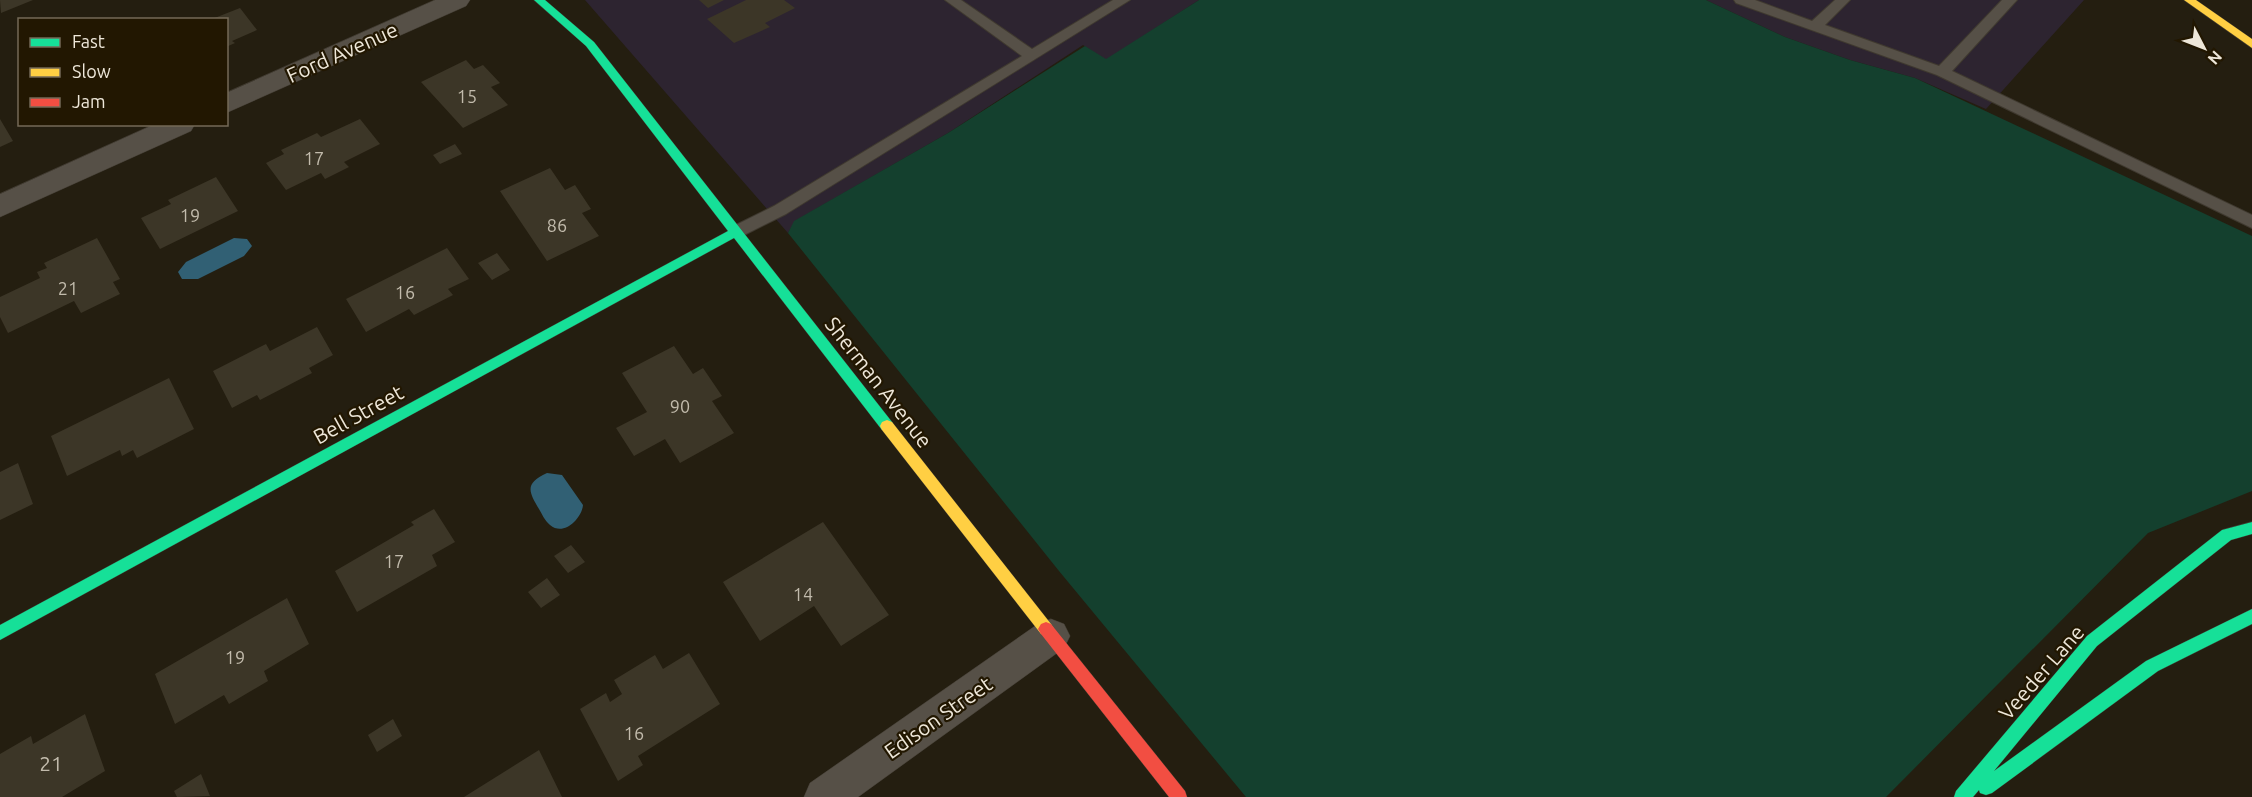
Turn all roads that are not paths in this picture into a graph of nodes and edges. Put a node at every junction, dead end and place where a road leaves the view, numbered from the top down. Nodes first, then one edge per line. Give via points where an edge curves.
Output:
1 (456, 0) edge
2 (539, 0) edge
3 (952, 0) edge
4 (1123, 0) edge
5 (1741, 0) edge
6 (1843, 0) edge
7 (2010, 0) edge
8 (2189, 0) edge
9 (1814, 27) junction
10 (2252, 44) edge
11 (1032, 56) junction
12 (1942, 72) junction
13 (228, 103) edge
14 (177, 126) edge
15 (0, 206) edge
16 (2252, 222) edge
17 (736, 232) junction
18 (2252, 528) edge
19 (2252, 616) edge
20 (0, 633) edge
21 (1051, 636) junction
22 (824, 797) edge
23 (1179, 797) edge
24 (1962, 797) edge
25 (1973, 797) edge

1 - 13 street, Ford Avenue
2 - 17 main road, Sherman Avenue via 590,44
3 - 11 lane
4 - 11 lane
5 - 9 lane
6 - 9 lane
7 - 12 lane
8 - 10 main road
9 - 12 lane
11 - 17 lane via 780,210
12 - 16 lane
14 - 15 street
17 - 20 main road, Bell Street
17 - 21 main road, Sherman Avenue
18 - 24 main road, Veeder Lane via 2227,535 2092,641
19 - 25 main road via 2152,666
21 - 22 street, Edison Street
21 - 23 main road, Sherman Avenue

